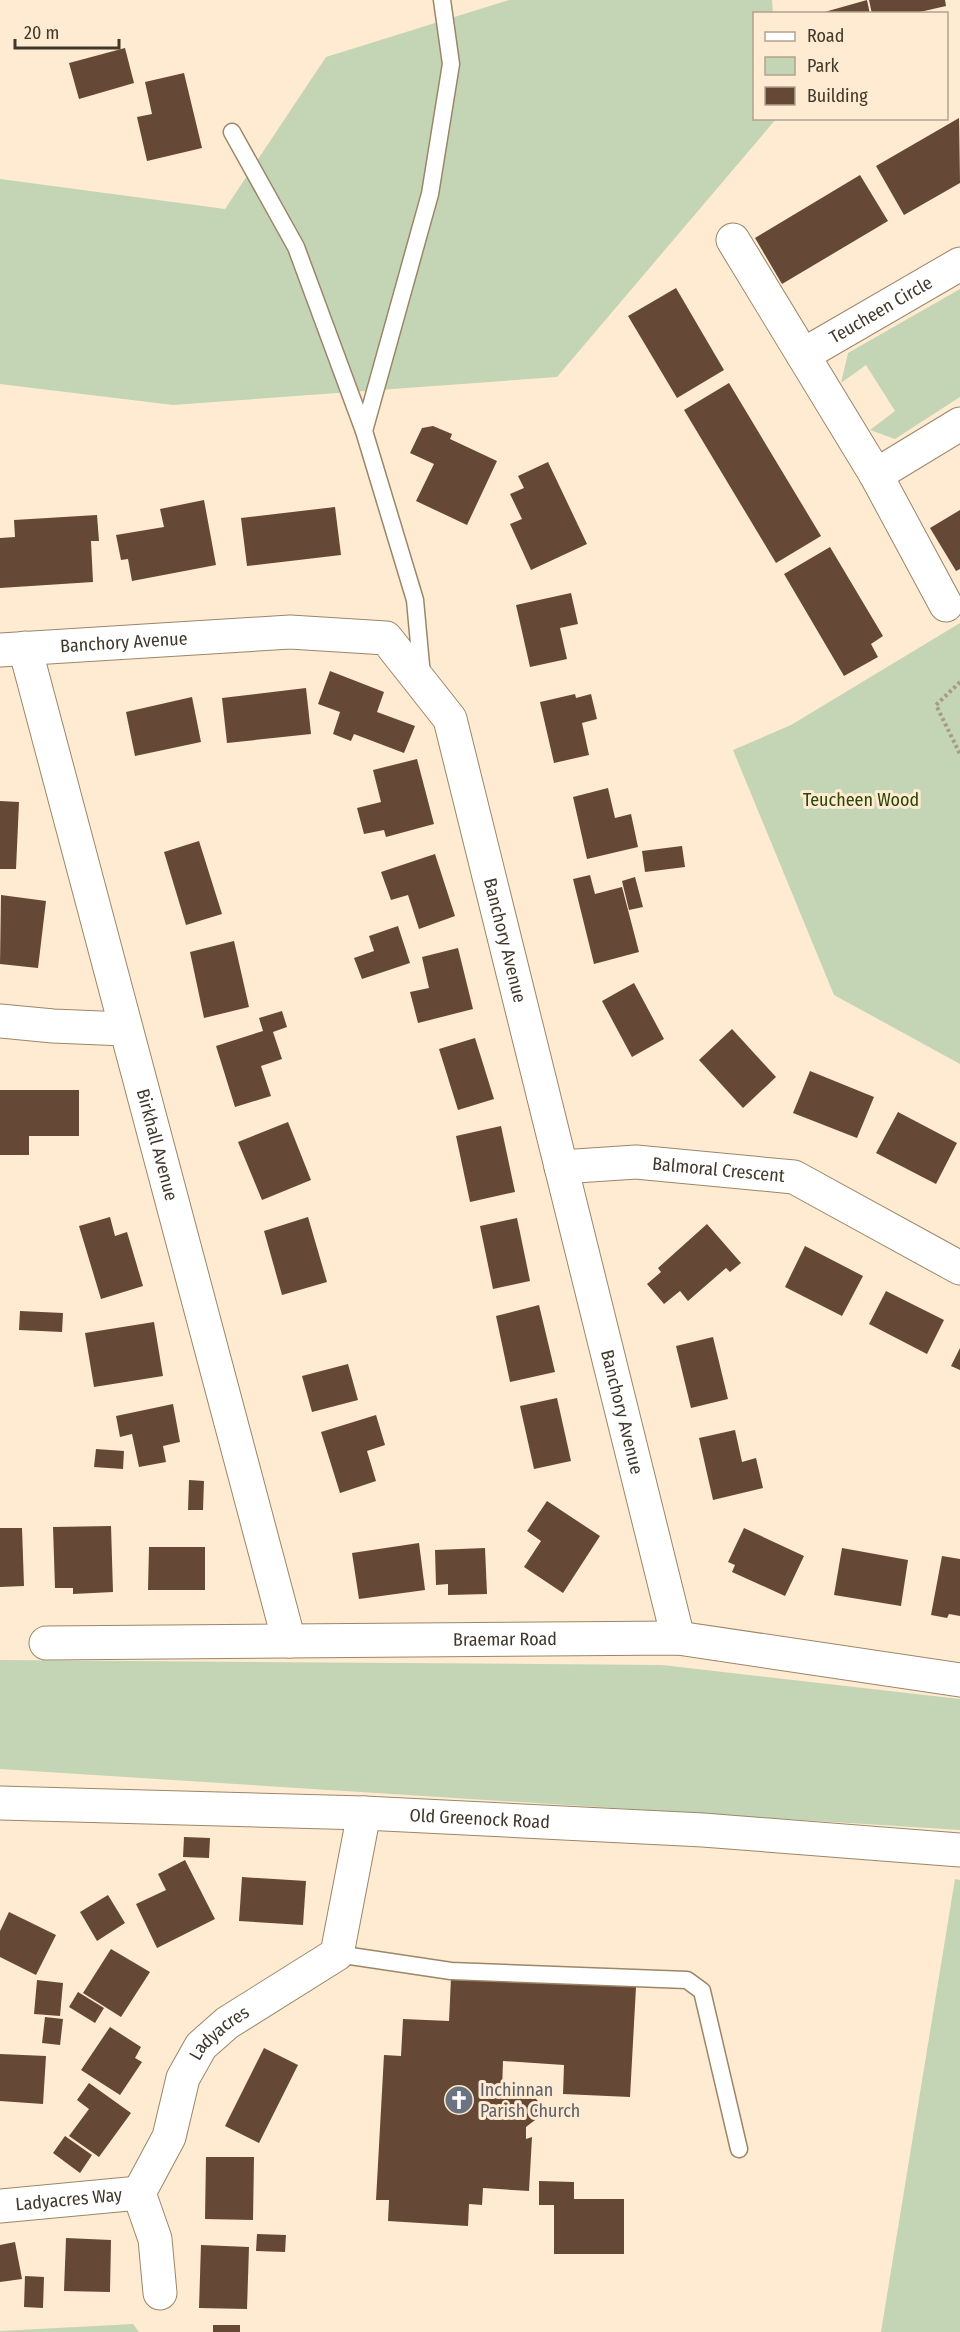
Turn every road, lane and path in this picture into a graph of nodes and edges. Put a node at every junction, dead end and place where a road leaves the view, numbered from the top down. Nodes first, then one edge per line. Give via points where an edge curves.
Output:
1 (442, 0) edge
2 (232, 132) dead end
3 (733, 240) dead end
4 (960, 264) edge
5 (803, 355) junction
6 (960, 424) edge
7 (364, 431) junction
8 (876, 475) junction
9 (946, 605) dead end
10 (12, 649) edge
11 (960, 682) edge
12 (422, 684) junction
13 (960, 754) edge
14 (0, 1021) edge
15 (125, 1029) junction
16 (561, 1167) junction
17 (960, 1268) edge
18 (678, 1638) junction
19 (289, 1641) junction
20 (46, 1643) dead end
21 (960, 1680) edge
22 (0, 1803) edge
23 (364, 1813) junction
24 (960, 1850) edge
25 (337, 1954) junction
26 (739, 2149) dead end
27 (139, 2193) junction
28 (0, 2206) edge
29 (160, 2292) dead end

1 - 7 lane via 451,64 430,194
2 - 7 lane via 296,247
3 - 5 street
4 - 5 street, Teucheen Circle
5 - 8 street
6 - 8 street
7 - 12 lane via 415,600
8 - 9 street
10 - 12 street, Banchory Avenue via 290,632 386,638
10 - 15 street, Birkhall Avenue
11 - 13 path via 936,705
12 - 16 street, Banchory Avenue via 450,719
14 - 15 street
15 - 19 street, Birkhall Avenue
16 - 17 street, Balmoral Crescent via 636,1162 794,1177
16 - 18 street, Banchory Avenue
18 - 19 street, Braemar Road
18 - 21 street, Braemar Road
19 - 20 street, Braemar Road
22 - 23 street, Old Greenock Road
23 - 24 street, Old Greenock Road via 702,1830
23 - 25 street
25 - 26 lane via 451,1971 687,1980 702,1991
25 - 27 street, Ladyacres via 227,2023 201,2046 183,2078 169,2137
27 - 28 street, Ladyacres Way
27 - 29 street via 155,2239

